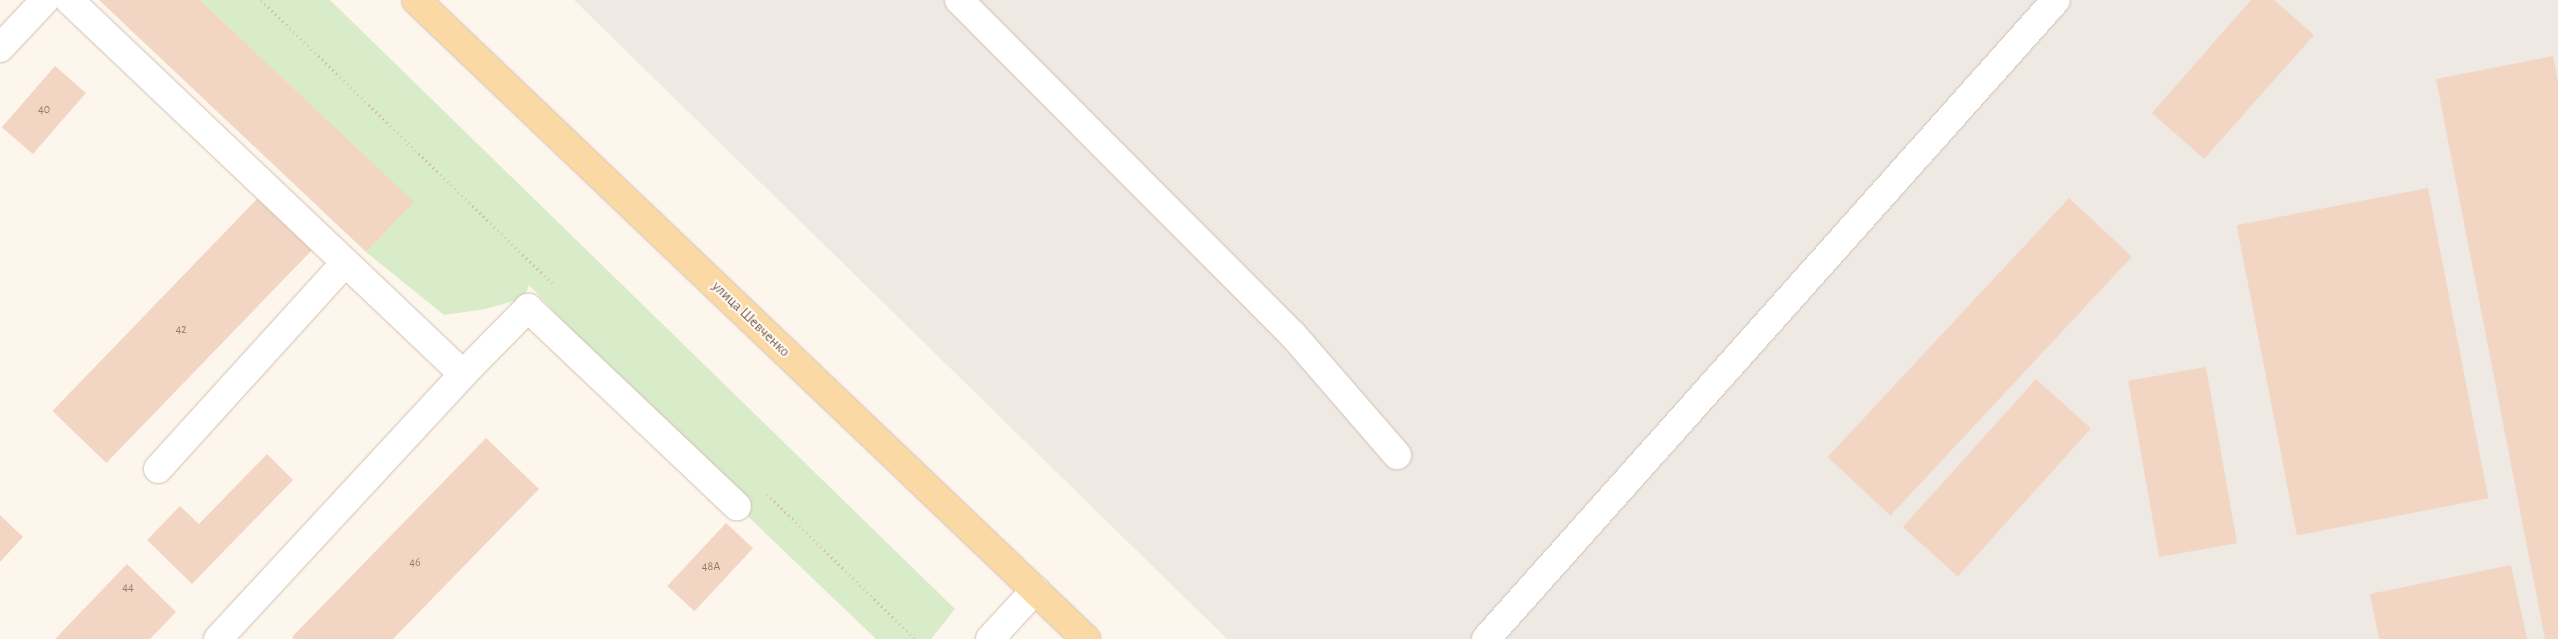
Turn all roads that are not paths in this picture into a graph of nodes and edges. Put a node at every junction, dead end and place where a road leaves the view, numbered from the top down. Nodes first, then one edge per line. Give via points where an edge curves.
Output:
1 (45, 0) edge
2 (70, 0) edge
3 (416, 0) edge
4 (959, 0) edge
5 (2056, 0) edge
6 (0, 48) edge
7 (345, 263) junction
8 (463, 374) junction
9 (1397, 455) dead end
10 (158, 469) dead end
11 (738, 506) dead end
12 (1035, 590) junction
13 (218, 639) edge
14 (990, 639) edge
15 (1086, 639) edge
16 (1486, 639) edge

1 - 6 lane
2 - 7 lane
3 - 12 main road, улица Шевченко
4 - 9 lane via 1293,335
5 - 16 lane
7 - 8 lane
7 - 10 lane
8 - 11 lane via 528,308
8 - 13 lane
12 - 14 lane
12 - 15 main road, улица Шевченко

